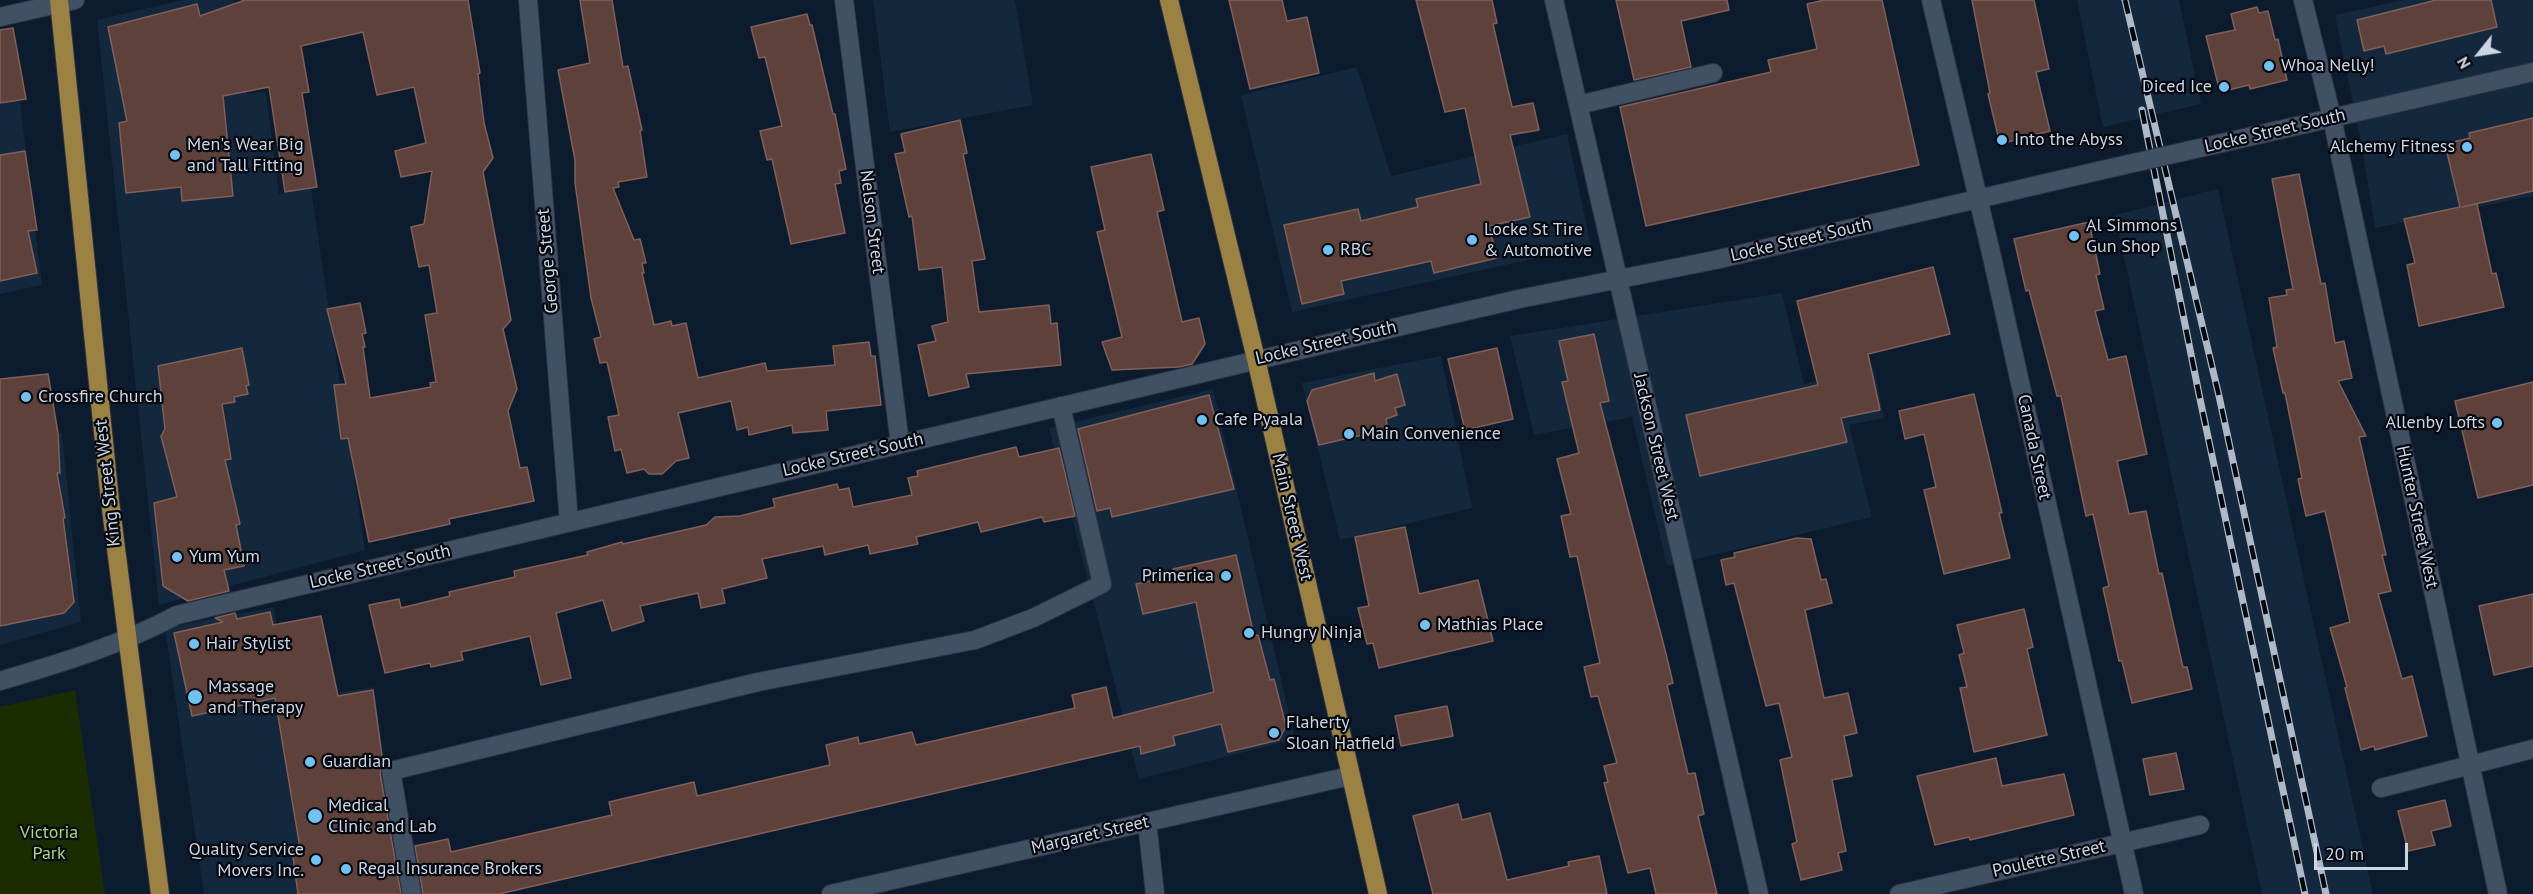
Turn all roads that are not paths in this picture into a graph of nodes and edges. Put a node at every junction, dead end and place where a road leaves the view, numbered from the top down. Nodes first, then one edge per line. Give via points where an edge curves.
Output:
1 (528, 0) edge
2 (844, 0) edge
3 (1169, 0) edge
4 (1554, 0) edge
5 (1931, 0) edge
6 (2303, 0) edge
7 (64, 1) edge
8 (0, 17) edge
9 (2533, 72) edge
10 (1713, 73) dead end
11 (1578, 105) junction
12 (2332, 118) junction
13 (1979, 198) junction
14 (1617, 279) junction
15 (1256, 359) junction
16 (1061, 406) junction
17 (900, 444) junction
18 (569, 522) junction
19 (126, 639) junction
20 (0, 681) edge
21 (2533, 749) edge
22 (2471, 764) junction
23 (1350, 776) junction
24 (2381, 788) dead end
25 (1147, 822) junction
26 (2200, 825) dead end
27 (2121, 843) junction
28 (160, 894) edge
29 (412, 894) edge
30 (831, 894) edge
31 (1155, 894) edge
32 (1378, 894) edge
33 (1759, 894) edge
34 (1899, 894) edge
35 (2133, 894) edge
36 (2498, 894) edge

1 - 18 street, George Street
2 - 17 street, Nelson Street
3 - 15 main road, Main Street West
4 - 11 street, Jackson Street West
5 - 13 street, Canada Street
6 - 12 street, Hunter Street West
7 - 8 street
7 - 19 main road, King Street West
9 - 12 street, Locke Street South
10 - 11 street
11 - 14 street, Jackson Street West
12 - 13 street, Locke Street South, bridge
12 - 22 street, Hunter Street West
13 - 14 street, Locke Street South
13 - 27 street, Canada Street
14 - 15 street, Locke Street South
14 - 33 street, Jackson Street West
15 - 16 street, Locke Street South
15 - 23 main road, Main Street West
16 - 17 street, Locke Street South
16 - 29 street via 1102,584 1033,618 975,640 758,682 391,771
17 - 18 street, Locke Street South
18 - 19 street, Locke Street South via 177,615
19 - 20 street, Locke Street South
19 - 28 main road, King Street West
21 - 22 street
22 - 24 street
22 - 36 street, Hunter Street West
23 - 25 street, Margaret Street
23 - 32 main road, Main Street West
25 - 30 street, Margaret Street
25 - 31 street
26 - 27 street, Poulette Street
27 - 34 street, Poulette Street
27 - 35 street, Canada Street

